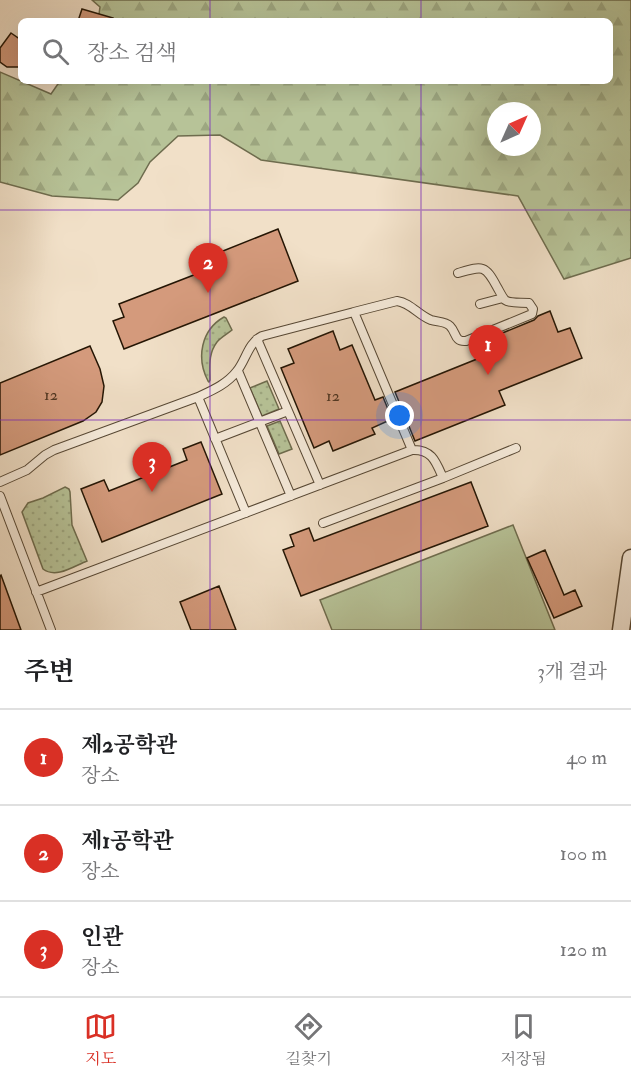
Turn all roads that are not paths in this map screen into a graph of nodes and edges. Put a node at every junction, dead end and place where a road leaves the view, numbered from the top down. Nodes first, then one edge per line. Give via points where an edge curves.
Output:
1 (458, 273) dead end
2 (503, 298) junction
3 (480, 304) dead end
4 (354, 312) junction
5 (256, 339) junction
6 (238, 371) junction
7 (198, 397) junction
8 (288, 411) junction
9 (260, 422) junction
10 (215, 439) junction
11 (516, 448) dead end
12 (412, 450) junction
13 (443, 478) junction
14 (0, 482) edge
15 (320, 485) junction
16 (0, 496) edge
17 (291, 496) junction
18 (246, 513) junction
19 (322, 523) dead end
20 (631, 558) edge
21 (36, 592) junction
22 (51, 630) edge
23 (621, 630) edge

1 - 2 lane via 477,267 485,269
2 - 3 lane
2 - 4 lane via 529,303 532,314 466,341 458,340 446,323 426,317 402,302
4 - 5 lane
4 - 12 lane
5 - 6 lane
5 - 8 lane
6 - 7 lane
6 - 9 lane
7 - 10 lane
7 - 14 lane via 54,450 27,470
8 - 9 lane
8 - 15 lane
9 - 10 lane
9 - 17 lane
10 - 18 lane
11 - 13 lane
12 - 13 lane via 430,454
12 - 15 lane
13 - 19 lane
15 - 17 lane
16 - 21 lane
17 - 18 lane
18 - 21 lane
20 - 23 street
21 - 22 lane

